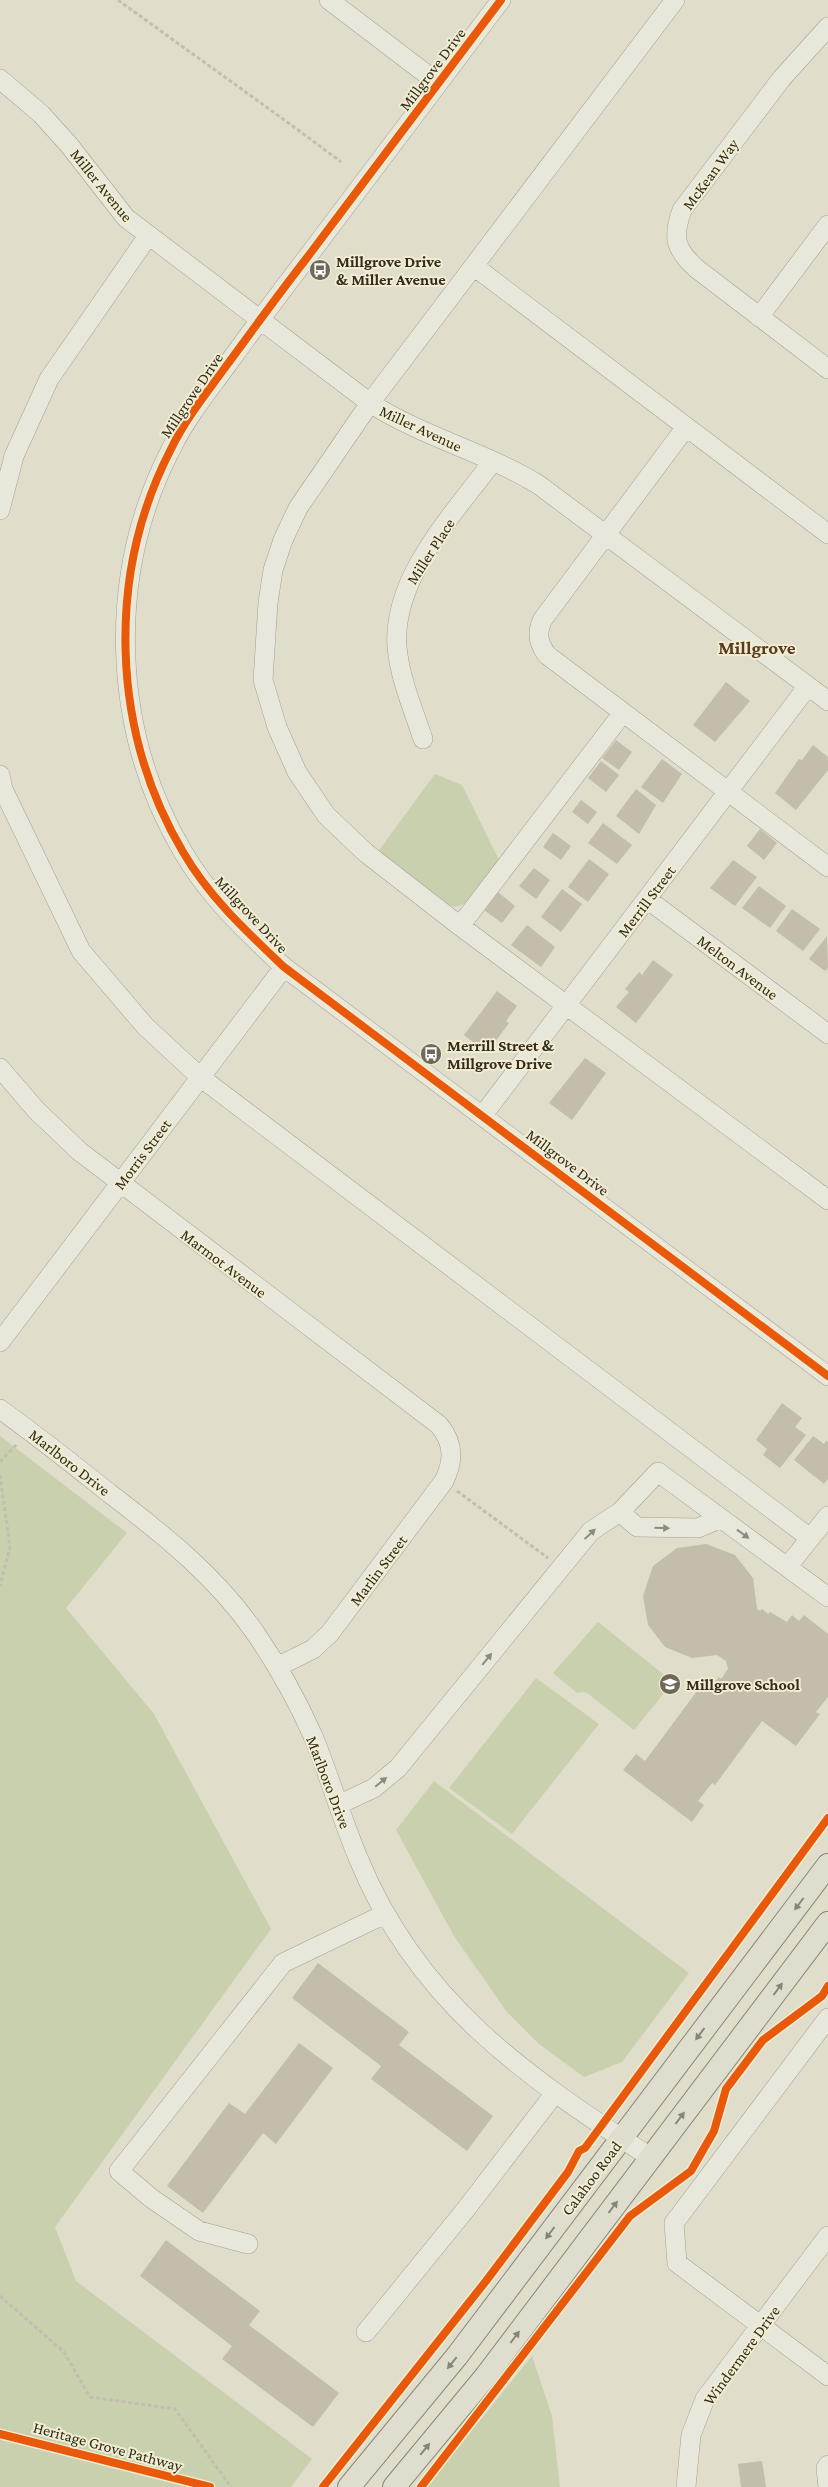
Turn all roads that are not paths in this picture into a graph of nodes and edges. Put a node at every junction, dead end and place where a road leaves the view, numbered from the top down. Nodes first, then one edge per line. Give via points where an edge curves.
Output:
1 (330, 0) edge
2 (501, 0) edge
3 (675, 0) edge
4 (828, 27) edge
5 (0, 79) edge
6 (438, 83) junction
7 (828, 225) edge
8 (148, 236) junction
9 (475, 268) junction
10 (759, 317) junction
11 (260, 320) junction
12 (828, 369) edge
13 (370, 403) junction
14 (686, 427) junction
15 (493, 461) junction
16 (0, 510) edge
17 (604, 534) junction
18 (828, 534) edge
19 (808, 686) junction
20 (828, 701) edge
21 (622, 714) junction
22 (423, 739) dead end
23 (0, 775) edge
24 (728, 791) junction
25 (828, 867) edge
26 (647, 899) junction
27 (460, 926) junction
28 (284, 967) junction
29 (568, 1005) junction
30 (828, 1034) edge
31 (0, 1068) edge
32 (200, 1077) junction
33 (483, 1115) junction
34 (120, 1184) junction
35 (828, 1200) edge
36 (0, 1342) edge
37 (828, 1376) edge
38 (0, 1409) edge
39 (452, 1451) joint
40 (620, 1512) junction
41 (828, 1516) edge
42 (721, 1518) junction
43 (810, 1538) junction
44 (788, 1566) junction
45 (828, 1596) edge
46 (277, 1667) junction
47 (338, 1805) junction
48 (828, 1865) edge
49 (385, 1914) junction
50 (828, 1923) edge
51 (828, 2018) edge
52 (555, 2093) junction
53 (621, 2138) junction
54 (650, 2157) junction
55 (828, 2236) edge
56 (248, 2244) dead end
57 (761, 2326) junction
58 (366, 2332) dead end
59 (828, 2376) edge
60 (828, 2465) edge
61 (349, 2487) edge
62 (394, 2487) edge
63 (686, 2487) edge
64 (828, 2487) edge

1 - 6 street
2 - 6 street, Millgrove Drive
3 - 9 street
4 - 10 street, McKean Way via 782,78 682,210 677,223 676,236 681,254
5 - 8 street, Miller Avenue via 41,114 126,218
6 - 11 street, Millgrove Drive
7 - 10 street
8 - 11 street, Miller Avenue
8 - 16 street via 49,378 14,456
9 - 13 street
9 - 14 street
10 - 12 street, McKean Way
11 - 13 street, Miller Avenue
11 - 28 street, Millgrove Drive via 184,425 149,496 130,575 124,655 131,714 145,769 162,812 204,883 228,913
13 - 15 street, Miller Avenue via 392,417
13 - 27 street via 315,480 283,540 268,603 262,680 277,727 297,772 326,815 366,853
14 - 17 street
14 - 18 street
15 - 17 street, Miller Avenue via 539,485
15 - 22 street, Miller Place via 419,563 401,605 397,632 402,676
17 - 19 street, Miller Avenue
17 - 21 street via 543,619 538,637 547,655
19 - 20 street, Miller Avenue
19 - 24 street, Merrill Street
21 - 24 street
21 - 27 street
23 - 32 street via 3,789 81,951 145,1026
24 - 25 street
24 - 26 street, Merrill Street
26 - 29 street, Merrill Street
26 - 30 street, Melton Avenue
27 - 29 street
28 - 32 street, Morris Street
28 - 33 street, Millgrove Drive
29 - 33 street, Merrill Street
29 - 35 street
31 - 34 street, Marmot Avenue via 43,1117
32 - 34 street, Morris Street
32 - 43 street
33 - 37 street, Millgrove Drive
34 - 36 street, Morris Street
34 - 39 street, Marmot Avenue via 439,1425 448,1436
38 - 46 street, Marlboro Drive via 193,1561 254,1632
39 - 46 street, Marlin Street via 451,1467 444,1482 330,1634 313,1649
40 -> 42 street via 637,1528 698,1528
40 - 42 street via 658,1472
47 -> 40 street via 374,1788 398,1768 591,1531
41 - 43 street
42 -> 44 street
43 - 44 street
44 - 45 street
46 - 47 street, Marlboro Drive via 313,1737
47 - 49 street, Marlboro Drive via 359,1861
48 -> 53 main road, Calahoo Road
49 - 52 street, Marlboro Drive via 416,1964 449,2002 476,2030
49 - 56 street via 284,1963 119,2171 199,2231
54 -> 50 main road
51 - 57 street via 674,2223 677,2262
52 - 53 street, Marlboro Drive
52 - 58 street
53 - 54 street, Marlboro Drive
53 -> 61 main road, Calahoo Road via 457,2356
62 -> 54 main road via 486,2376
55 - 57 street, Windermere Drive
57 - 59 street
57 - 63 street, Windermere Drive via 705,2399 691,2435
60 - 64 street

